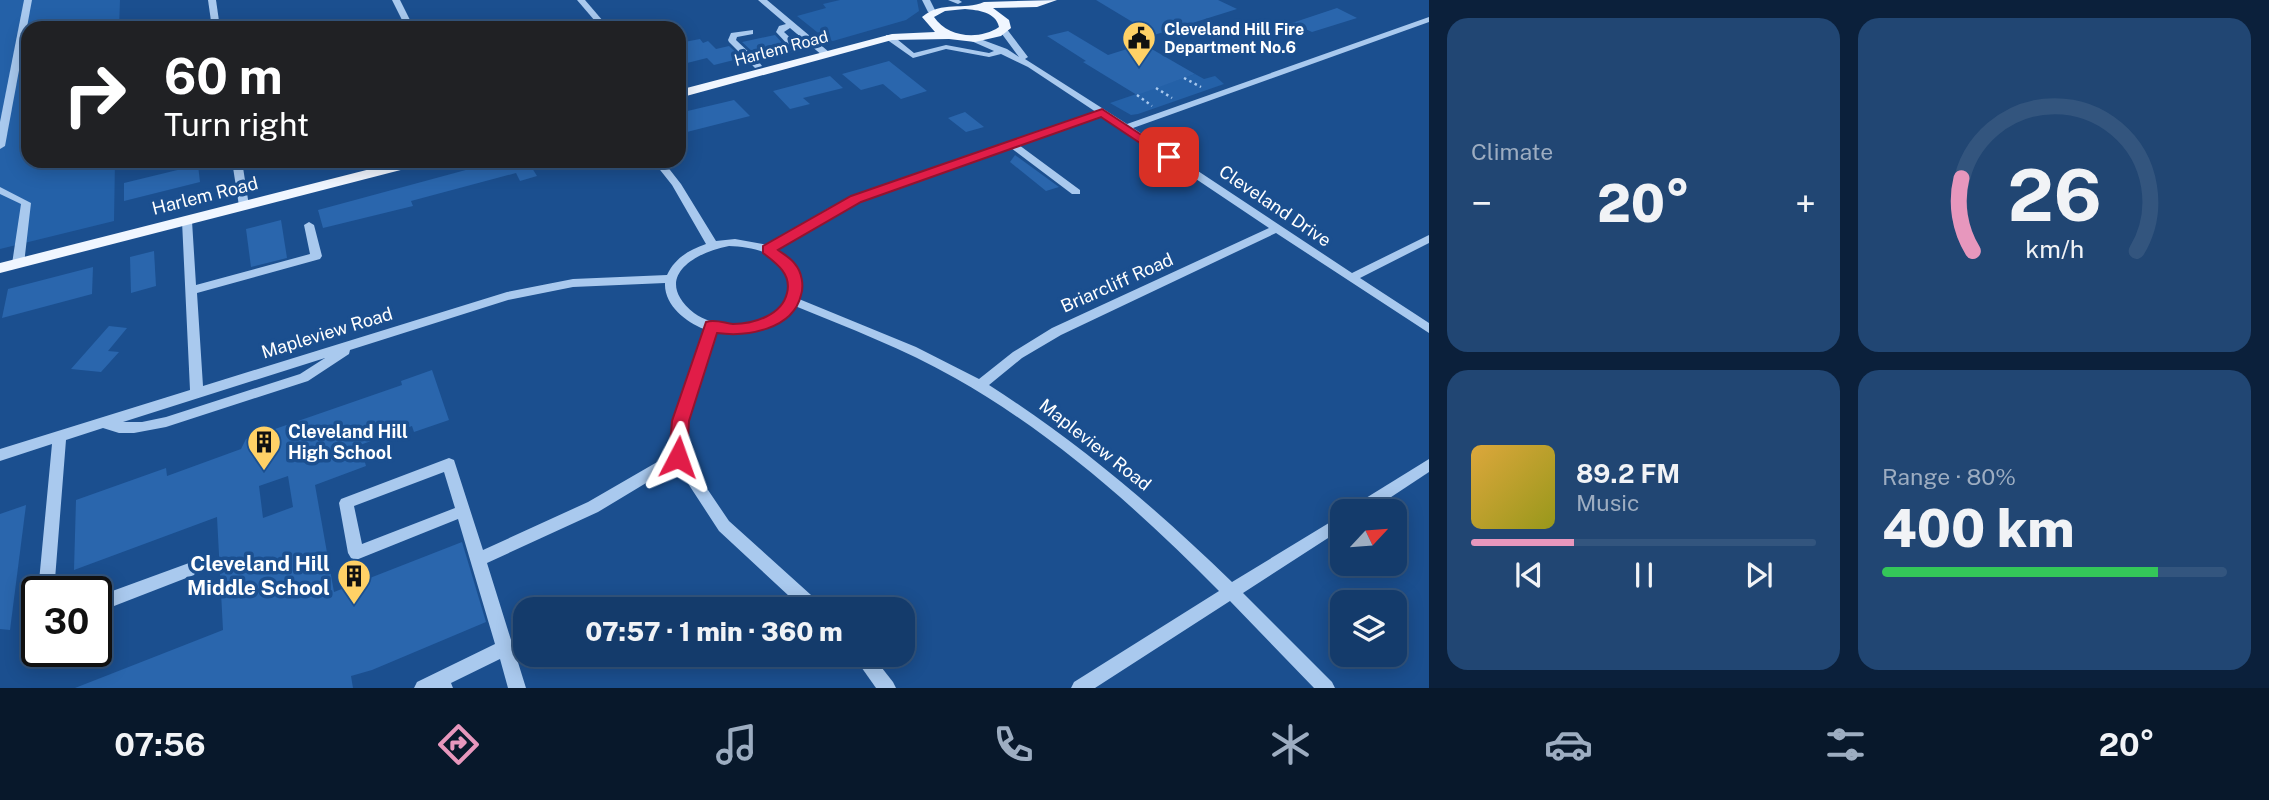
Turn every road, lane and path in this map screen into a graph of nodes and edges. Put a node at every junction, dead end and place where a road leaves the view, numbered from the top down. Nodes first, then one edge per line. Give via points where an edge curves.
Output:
1 (28, 0) edge
2 (212, 0) edge
3 (396, 0) edge
4 (581, 0) edge
5 (762, 0) edge
6 (955, 1) edge
7 (1042, 2) edge
8 (980, 5) junction
9 (928, 9) edge
10 (1429, 19) edge
11 (24, 21) edge
12 (215, 21) edge
13 (406, 21) edge
14 (599, 21) edge
15 (792, 25) junction
16 (1004, 26) junction
17 (750, 32) dead end
18 (953, 35) junction
19 (890, 37) junction
20 (21, 38) edge
21 (972, 38) junction
22 (1004, 51) junction
23 (826, 54) junction
24 (753, 61) junction
25 (1031, 65) junction
26 (764, 71) junction
27 (1184, 78) dead end
28 (13, 81) junction
29 (0, 84) edge
30 (1156, 88) dead end
31 (1207, 91) dead end
32 (686, 92) edge
33 (1136, 95) dead end
34 (1177, 101) dead end
35 (1156, 108) dead end
36 (1102, 113) junction
37 (1125, 128) junction
38 (1011, 144) junction
39 (0, 146) edge
40 (238, 168) edge
41 (392, 168) edge
42 (663, 168) edge
43 (0, 190) edge
44 (1076, 192) dead end
45 (244, 206) junction
46 (187, 221) junction
47 (309, 225) dead end
48 (1277, 228) junction
49 (1429, 239) edge
50 (712, 244) junction
51 (768, 250) junction
52 (18, 264) junction
53 (0, 268) edge
54 (1351, 278) junction
55 (671, 279) junction
56 (191, 291) junction
57 (793, 301) junction
58 (711, 326) junction
59 (1429, 329) edge
60 (356, 344) junction
61 (980, 386) junction
62 (198, 393) junction
63 (103, 423) junction
64 (59, 437) junction
65 (0, 455) edge
66 (678, 457) junction
67 (1429, 466) edge
68 (1376, 499) edge
69 (463, 511) junction
70 (1330, 529) edge
71 (478, 559) junction
72 (189, 570) dead end
73 (47, 576) edge
74 (1231, 592) junction
75 (802, 597) edge
76 (112, 599) edge
77 (505, 648) junction
78 (870, 667) edge
79 (443, 683) edge
80 (423, 688) edge
81 (517, 688) edge
82 (887, 688) edge
83 (1080, 688) edge
84 (1326, 688) edge

1 - 11 street
2 - 12 street
3 - 13 street
4 - 14 street
5 - 15 street
6 - 8 main road
6 - 9 main road, Harlem Road
7 - 8 main road
7 - 16 main road
8 - 16 main road via 995,11
9 - 18 main road via 933,25
9 - 19 main road, Harlem Road
10 - 37 street
15 - 23 street
15 - 24 street via 780,32 796,48
16 - 21 main road via 991,36
16 - 25 street, Cleveland Drive via 1008,40
17 - 24 street via 734,35 732,40
18 - 19 main road, Harlem Road
18 - 21 main road, Harlem Road
19 - 22 street via 914,56 946,47 989,55
19 - 23 main road, Harlem Road
20 - 28 street
21 - 22 street, Cleveland Drive
22 - 25 street, Cleveland Drive
23 - 26 main road, Harlem Road
24 - 26 street
25 - 36 street, Cleveland Drive
26 - 32 main road, Harlem Road
27 - 31 path
28 - 29 street
28 - 39 street
30 - 34 path
33 - 35 path
36 - 37 street, Cleveland Drive
36 - 38 street
37 - 48 street, Cleveland Drive
38 - 44 street
38 - 51 street via 856,199
40 - 45 street
41 - 45 main road, Harlem Road
42 - 50 street
43 - 52 street via 26,203
45 - 46 main road, Harlem Road
46 - 52 main road, Harlem Road
46 - 56 street
47 - 56 street via 316,256
48 - 54 street, Cleveland Drive
48 - 61 street, Briarcliff Road via 1063,325
49 - 54 street
50 - 51 street via 749,243
50 - 55 street via 680,262
51 - 57 street via 790,267 796,286
52 - 53 main road, Harlem Road
54 - 59 street, Cleveland Drive
55 - 58 street via 680,309
55 - 60 street, Mapleview Road via 540,288
56 - 62 street
57 - 58 street via 765,324 734,329
57 - 61 street, Mapleview Road via 906,347
58 - 66 street via 681,421
60 - 62 street, Mapleview Road
60 - 63 street via 304,378 166,422 117,428
61 - 74 street, Mapleview Road via 1038,423 1121,487
62 - 63 street, Mapleview Road
63 - 64 street, Mapleview Road
64 - 65 street, Mapleview Road
64 - 73 street
66 - 71 street via 593,507
66 - 75 street via 724,526
67 - 68 street
69 - 69 street via 449,464 346,503 356,553
69 - 71 street
70 - 74 street
71 - 77 street
72 - 76 street
74 - 83 street
74 - 84 street, Mapleview Road
77 - 79 street
77 - 81 street
78 - 82 street
79 - 80 street

